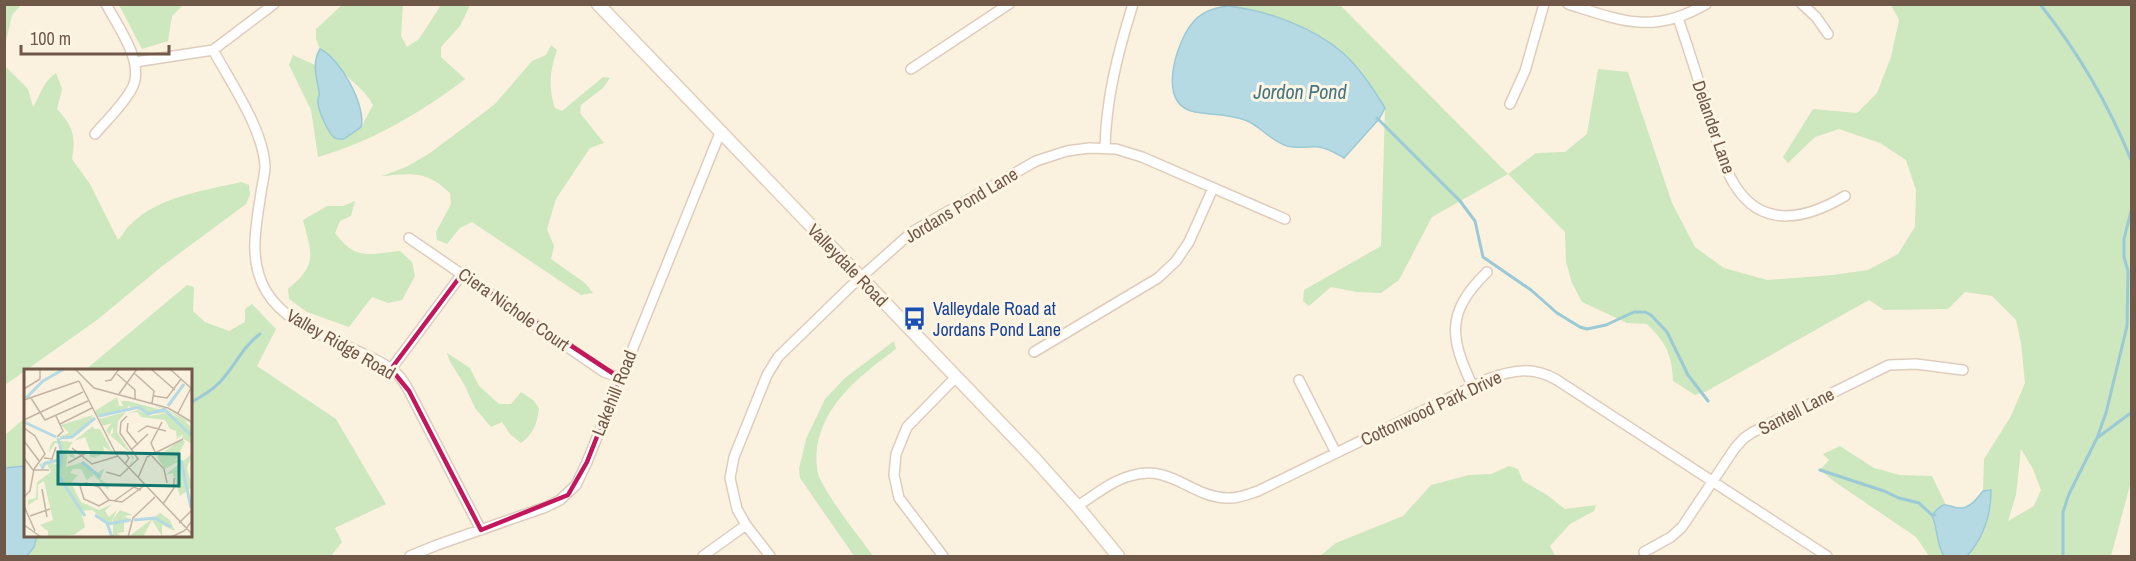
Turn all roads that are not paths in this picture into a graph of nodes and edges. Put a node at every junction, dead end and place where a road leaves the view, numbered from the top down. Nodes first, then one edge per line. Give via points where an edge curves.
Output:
1 (106, 4) edge
2 (274, 4) edge
3 (598, 4) edge
4 (1009, 4) edge
5 (1133, 4) edge
6 (1545, 4) edge
7 (1568, 4) edge
8 (1706, 4) edge
9 (1802, 4) edge
10 (1678, 18) junction
11 (1828, 34) dead end
12 (213, 50) junction
13 (135, 62) junction
14 (911, 69) dead end
15 (1510, 104) dead end
16 (720, 133) junction
17 (95, 134) dead end
18 (1105, 148) junction
19 (1213, 188) junction
20 (1845, 196) dead end
21 (1285, 219) dead end
22 (409, 238) dead end
23 (1487, 272) dead end
24 (462, 274) junction
25 (860, 277) junction
26 (1034, 351) dead end
27 (391, 369) junction
28 (1963, 370) dead end
29 (956, 377) junction
30 (620, 378) junction
31 (1299, 380) dead end
32 (1473, 387) junction
33 (1336, 453) junction
34 (1713, 481) junction
35 (1077, 506) junction
36 (746, 525) junction
37 (482, 530) junction
38 (1644, 552) dead end
39 (412, 556) edge
40 (703, 556) edge
41 (770, 556) edge
42 (943, 556) edge
43 (1118, 556) edge
44 (1827, 556) edge

1 - 13 street
2 - 12 street
3 - 16 street, Valleydale Road
4 - 14 street
5 - 18 street via 1112,80
6 - 15 street via 1525,71
7 - 10 street via 1630,22 1656,23
8 - 10 street
9 - 11 street
10 - 20 street, Delander Lane via 1721,153 1742,195 1763,211 1793,217 1826,207
12 - 13 street
12 - 27 street, Valley Ridge Road via 263,149 265,168 254,256 266,291 292,319
13 - 17 street via 137,75 131,91
16 - 25 street, Valleydale Road
16 - 30 street, Lakehill Road
18 - 19 street, Jordans Pond Lane via 1142,157
18 - 25 street, Jordans Pond Lane via 1067,151 1018,170 912,231
19 - 21 street, Jordans Pond Lane
19 - 26 street via 1189,242 1158,278
22 - 24 street, Ciera Nichole Court
23 - 32 street via 1470,290 1455,328 1459,358
24 - 27 street
24 - 30 street, Ciera Nichole Court via 604,372
25 - 29 street, Valleydale Road
25 - 36 street, Jordans Pond Lane via 778,357 767,375 734,457 730,478 737,508
27 - 37 street, Valley Ridge Road via 409,391
28 - 34 street, Santell Lane via 1902,363 1877,370 1744,438
29 - 35 street, Valleydale Road
29 - 42 street via 907,427 896,453 894,475 899,498
30 - 37 street, Lakehill Road via 587,462 568,495
31 - 33 street
32 - 33 street, Cottonwood Park Drive
32 - 34 street, Cottonwood Park Drive via 1514,371 1543,373
33 - 35 street, Cottonwood Park Drive via 1239,498 1216,497 1175,478 1140,473
34 - 38 street, Santell Lane via 1676,534
34 - 44 street, Cottonwood Park Drive
35 - 43 street, Valleydale Road
36 - 40 street
36 - 41 street, Jordans Pond Lane
37 - 39 street, Lakehill Road

